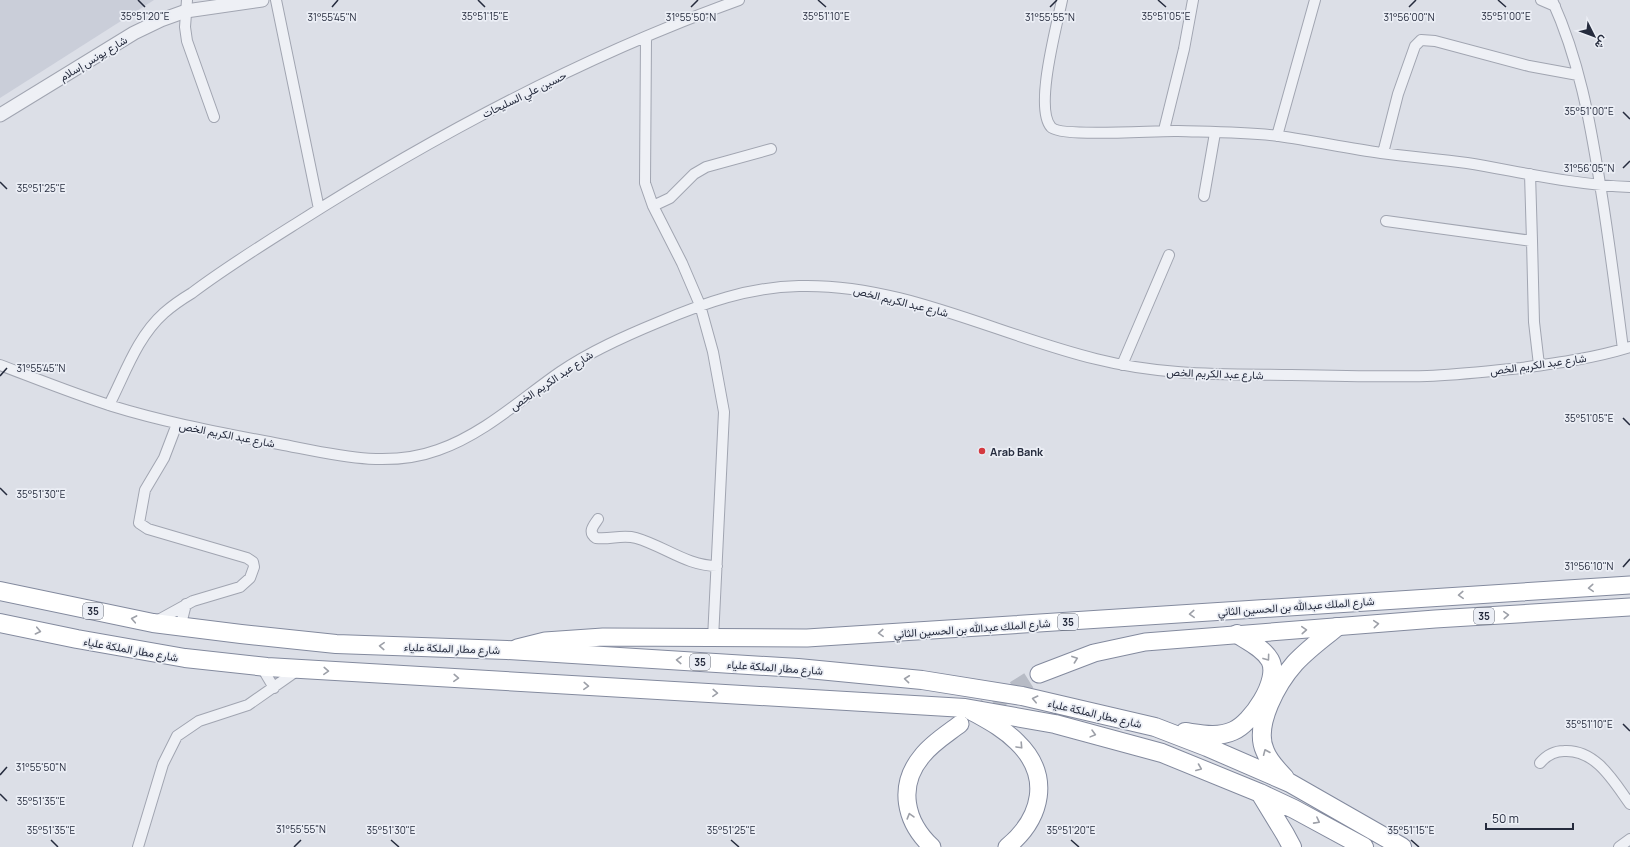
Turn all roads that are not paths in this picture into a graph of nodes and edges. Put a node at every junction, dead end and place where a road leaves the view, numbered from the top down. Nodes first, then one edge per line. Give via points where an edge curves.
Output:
1 (262, 0) edge
2 (276, 0) edge
3 (739, 0) edge
4 (1062, 0) edge
5 (1193, 0) edge
6 (1315, 0) edge
7 (1541, 0) edge
8 (1554, 3) edge
9 (187, 6) edge
10 (646, 38) junction
11 (1578, 75) junction
12 (0, 115) edge
13 (214, 117) dead end
14 (1164, 130) junction
15 (1215, 133) junction
16 (1277, 136) junction
17 (771, 149) dead end
18 (1383, 153) junction
19 (1530, 174) junction
20 (1600, 185) junction
21 (1630, 187) edge
22 (1204, 196) dead end
23 (653, 206) junction
24 (319, 209) junction
25 (1386, 221) dead end
26 (1532, 241) junction
27 (1169, 255) dead end
28 (700, 304) junction
29 (1627, 348) edge
30 (0, 365) edge
31 (1122, 365) junction
32 (1540, 365) junction
33 (109, 405) junction
34 (177, 424) junction
35 (598, 518) dead end
36 (717, 566) junction
37 (1630, 585) edge
38 (0, 591) edge
39 (186, 604) junction
40 (1630, 607) edge
41 (0, 623) edge
42 (154, 623) junction
43 (1337, 627) junction
44 (187, 628) junction
45 (1237, 634) junction
46 (713, 639) junction
47 (507, 650) junction
48 (261, 666) junction
49 (299, 669) junction
50 (1039, 674) tunnel mouth
51 (274, 688) junction
52 (963, 716) junction
53 (1155, 727) junction
54 (1540, 763) dead end
55 (1290, 783) junction
56 (1260, 793) junction
57 (1630, 804) edge
58 (1630, 839) edge
59 (138, 847) edge
60 (932, 847) edge
61 (1006, 847) edge
62 (1292, 847) edge
63 (1364, 847) edge
64 (1402, 847) edge
65 (1619, 847) edge

1 - 9 street, شارع يونس إسلام
2 - 24 street
3 - 10 street, حسين علي السليحات
4 - 14 street via 1045,90 1046,112 1052,128 1067,132
5 - 14 street
6 - 16 street
7 - 8 street
8 - 11 street
9 - 12 street, شارع يونس إسلام via 134,33
9 - 13 street via 184,27 187,41
10 - 23 street via 644,174
10 - 24 street, حسين علي السليحات via 535,87 460,126
11 - 18 street via 1529,66 1435,41 1421,40 1412,53 1398,94
11 - 20 street via 1590,119
14 - 15 street
15 - 16 street
15 - 22 street
16 - 18 street
17 - 23 street via 706,167 694,174 670,198
18 - 19 street via 1455,161
19 - 20 street
19 - 26 street
20 - 21 street
20 - 29 street
23 - 28 street
24 - 33 street, حسين علي السليحات via 204,283 164,313 145,335
25 - 26 street
26 - 32 street via 1534,322
27 - 31 street
28 - 31 street, شارع عبد الكريم الخص via 773,287 815,286 856,289 928,306 1053,348
28 - 34 street, شارع عبد الكريم الخص via 636,331 580,359 482,429 451,445 417,456 398,460 366,459
28 - 36 street via 713,352 724,417
29 - 32 street, شارع عبد الكريم الخص
30 - 33 street, شارع عبد الكريم الخص
31 - 32 street, شارع عبد الكريم الخص via 1166,372 1215,375 1401,376 1472,373
33 - 34 street, شارع عبد الكريم الخص
34 - 39 street via 164,458 144,490 139,523 148,529 247,558 254,568 250,578 240,587
35 - 36 street via 592,530 596,538 634,537 693,562
36 - 46 street
37 -> 46 highway, شارع الملك عبدالله بن الحسين الثاني / 35 via 807,638
42 -> 38 highway, شارع مطار الملكة علياء / 35
39 - 42 street
39 - 44 street via 182,620
43 -> 40 highway, 35
41 -> 48 highway, شارع مطار الملكة علياء via 185,658
42 - 44 highway, شارع مطار الملكة علياء / 35
45 -> 43 highway, 35
55 -> 43 highway via 1264,750 1263,722 1280,684 1295,663
47 -> 44 highway, شارع مطار الملكة علياء / 35 via 336,644
50 -> 45 highway, 35 via 1094,653 1126,645
45 -> 53 highway via 1263,652 1272,664 1271,682 1249,719 1234,731 1216,735
46 - 47 highway, شارع الملك عبدالله بن الحسين الثاني / 35 via 603,637 545,641
53 -> 47 highway, شارع مطار الملكة علياء / 35 via 1022,696 922,680 798,668
48 - 49 highway, شارع مطار الملكة علياء
48 - 51 street
49 - 51 street
49 -> 52 highway, شارع مطار الملكة علياء
51 - 59 street via 248,706 199,721 177,736 163,764
52 -> 56 highway, شارع مطار الملكة علياء via 1055,724 1162,753
60 -> 52 highway via 912,822 907,798 908,785 913,769 922,756
52 -> 61 highway via 1006,732 1024,749 1035,768 1039,786 1035,814 1027,828
53 - 55 highway, شارع مطار الملكة علياء
54 - 57 street via 1560,751 1584,754 1607,772
55 - 64 highway, شارع مطار الملكة علياء
56 - 62 highway
56 -> 63 highway, شارع مطار الملكة علياء
58 - 65 street

